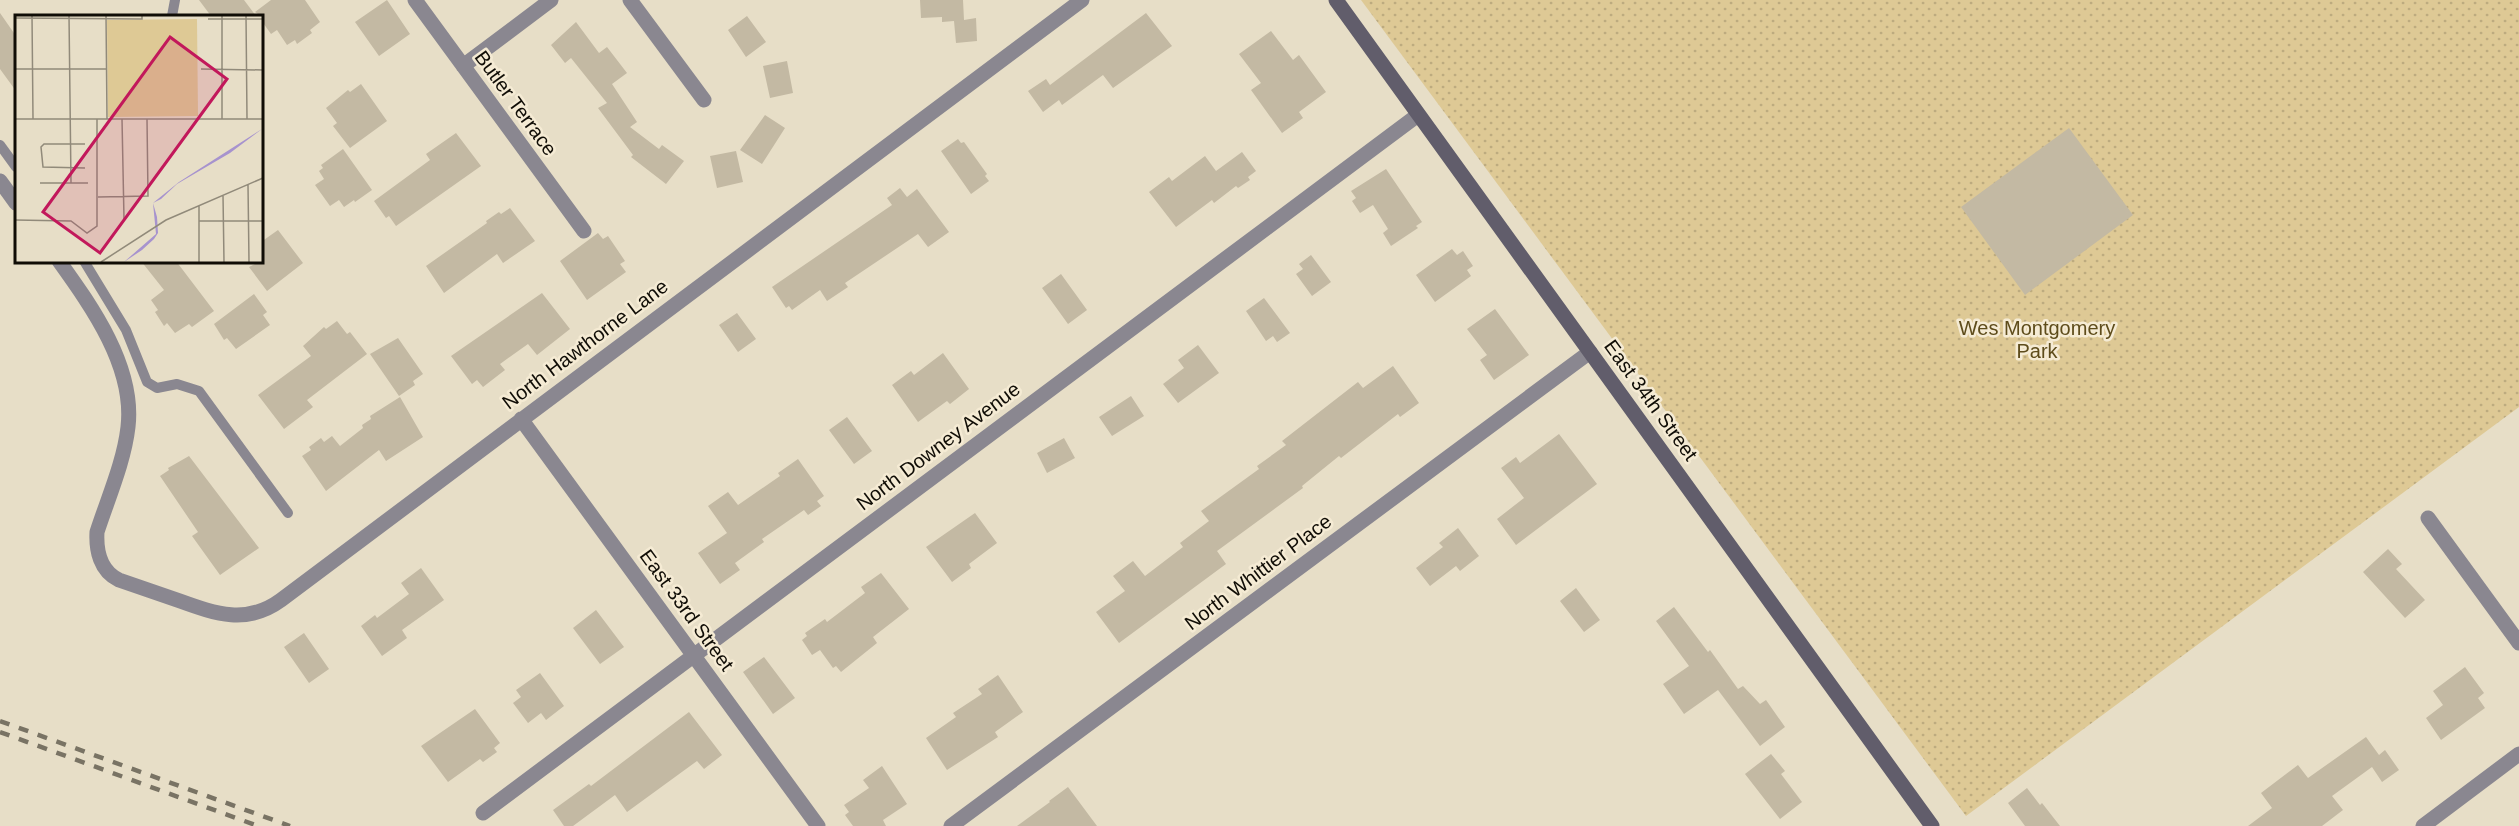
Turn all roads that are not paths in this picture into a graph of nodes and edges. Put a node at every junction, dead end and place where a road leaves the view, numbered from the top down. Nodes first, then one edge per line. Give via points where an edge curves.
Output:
1 (175, 0) edge
2 (416, 0) edge
3 (551, 0) edge
4 (630, 0) edge
5 (1082, 0) edge
6 (1336, 0) edge
7 (172, 15) edge
8 (463, 66) junction
9 (704, 100) dead end
10 (1418, 115) junction
11 (0, 145) edge
12 (15, 166) edge
13 (0, 181) edge
14 (15, 202) edge
15 (584, 231) dead end
16 (60, 262) edge
17 (85, 262) edge
18 (1590, 352) junction
19 (521, 419) junction
20 (288, 513) dead end
21 (2428, 518) dead end
22 (2519, 643) edge
23 (694, 655) junction
24 (2519, 754) edge
25 (483, 813) dead end
26 (818, 826) edge
27 (951, 826) edge
28 (1932, 826) edge
29 (2422, 826) edge

1 - 7 lane
2 - 8 street, Butler Terrace
3 - 8 street
4 - 9 street
5 - 19 street, North Hawthorne Lane
6 - 10 main road, East 34th Street
8 - 15 street, Butler Terrace
10 - 18 main road, East 34th Street
10 - 23 street, North Downey Avenue
11 - 12 lane
13 - 14 street
16 - 19 street, North Hawthorne Lane via 104,326 128,404 124,452 97,532 98,553 109,573 119,580 218,615 241,616 262,611 281,600
17 - 20 lane via 126,330 147,382 157,388 177,384 200,391
18 - 27 street, North Whittier Place
18 - 28 main road, East 34th Street
19 - 23 street, East 33rd Street
21 - 22 street
23 - 25 street, North Downey Avenue
23 - 26 street, East 33rd Street
24 - 29 street

